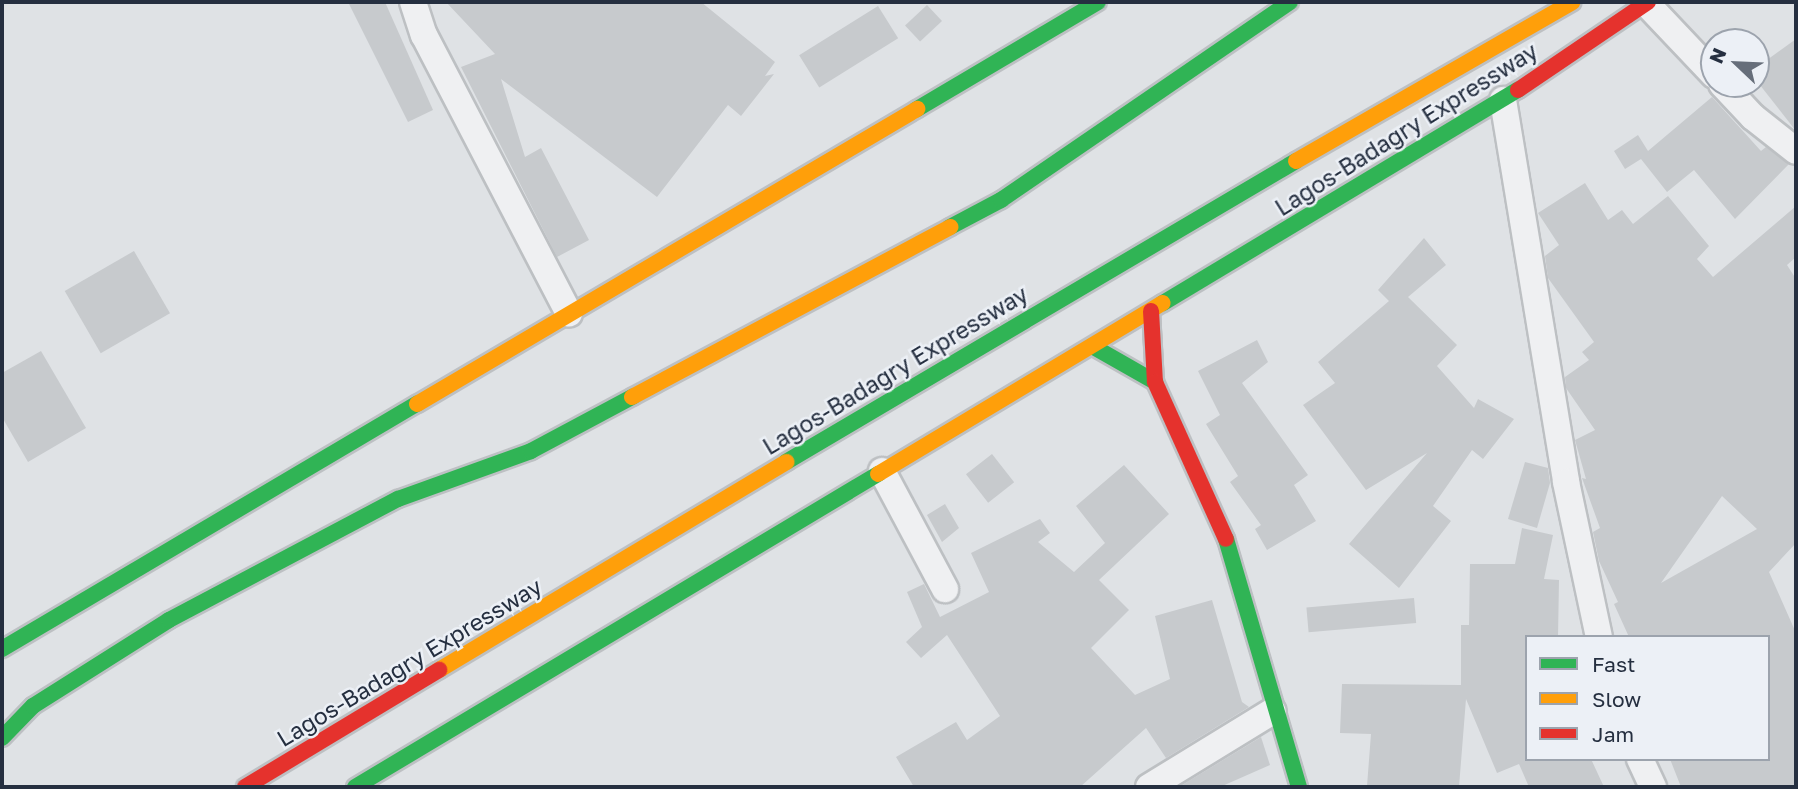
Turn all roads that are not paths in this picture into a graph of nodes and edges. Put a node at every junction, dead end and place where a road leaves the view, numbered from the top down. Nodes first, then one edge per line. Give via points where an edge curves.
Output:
1 (413, 2) edge
2 (1098, 2) edge
3 (1290, 2) edge
4 (1573, 2) edge
5 (1647, 2) edge
6 (1700, 60) edge
7 (1735, 98) edge
8 (1503, 100) junction
9 (1796, 151) edge
10 (1151, 311) junction
11 (569, 314) junction
12 (1092, 346) junction
13 (1155, 382) junction
14 (882, 471) junction
15 (945, 589) dead end
16 (1599, 635) edge
17 (2, 649) edge
18 (1273, 711) junction
19 (2, 738) edge
20 (1641, 761) edge
21 (245, 787) edge
22 (355, 787) edge
23 (1149, 787) edge
24 (1298, 787) edge
25 (1653, 787) edge

1 - 11 street via 424,35
2 - 11 main road
3 - 19 main road via 1001,200 531,451 398,499 169,620 33,706
4 - 21 main road, Lagos-Badagry Expressway via 1072,291
5 - 6 street
5 - 8 main road, Lagos-Badagry Expressway
7 - 9 street
8 - 10 main road, Lagos-Badagry Expressway
8 - 16 street via 1566,482
10 - 12 main road, Lagos-Badagry Expressway
10 - 13 main road
11 - 17 main road
12 - 13 main road
12 - 14 main road, Lagos-Badagry Expressway
13 - 18 main road via 1222,527
14 - 15 street
14 - 22 main road, Lagos-Badagry Expressway
18 - 23 street
18 - 24 main road
20 - 25 street

